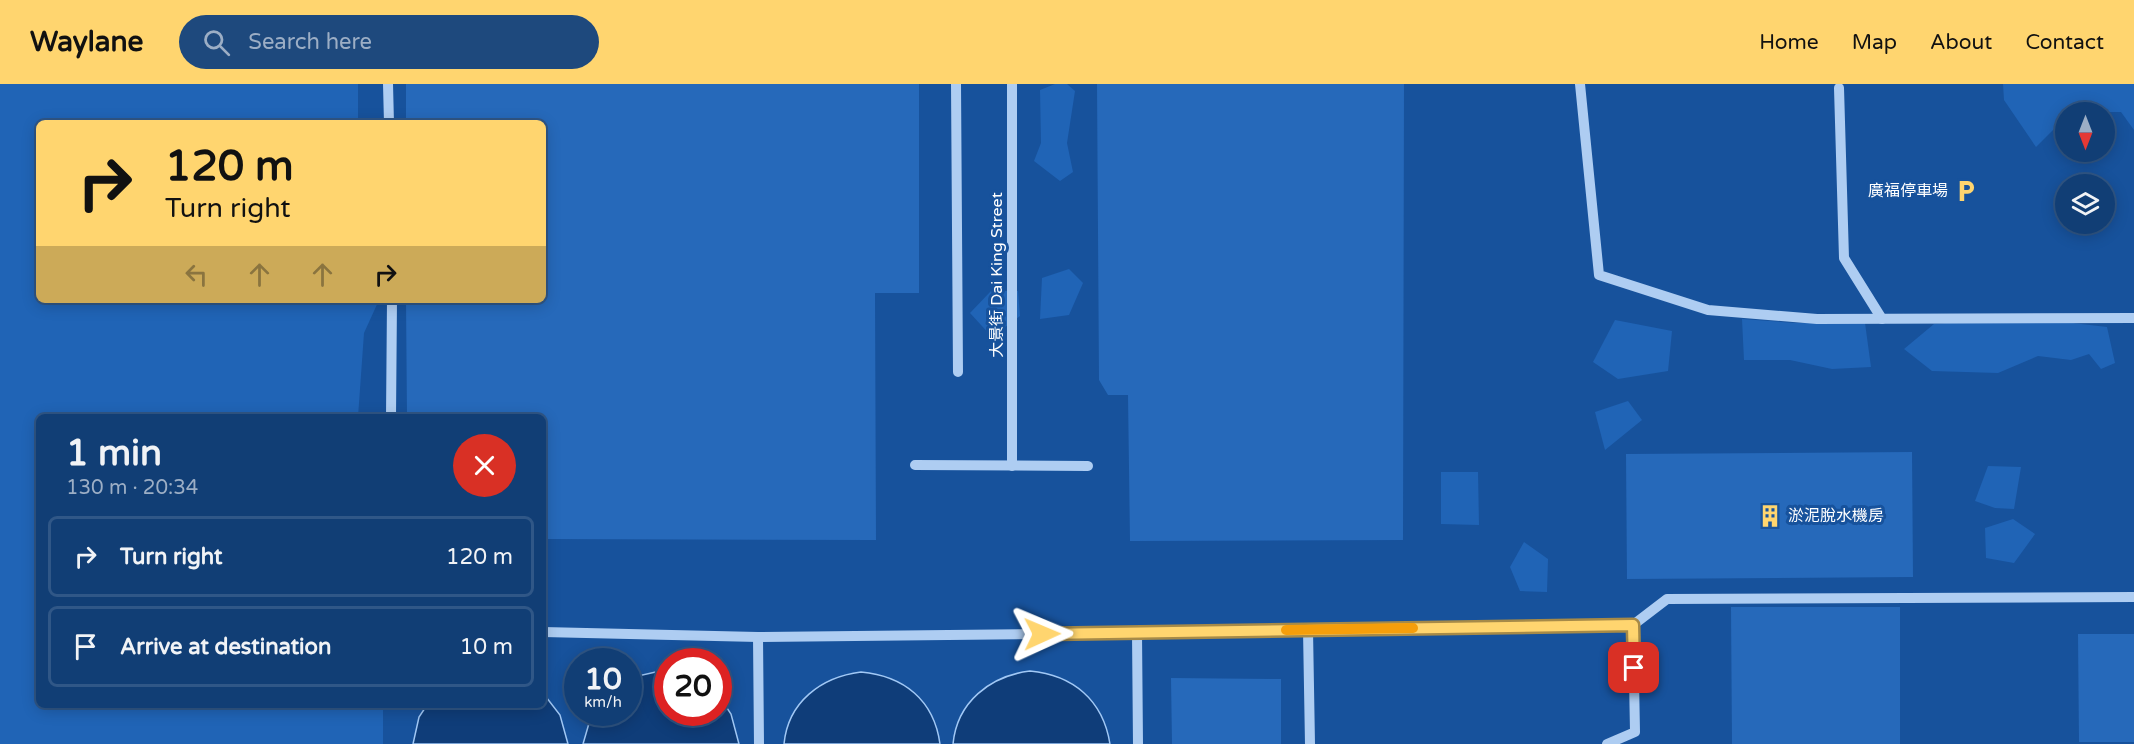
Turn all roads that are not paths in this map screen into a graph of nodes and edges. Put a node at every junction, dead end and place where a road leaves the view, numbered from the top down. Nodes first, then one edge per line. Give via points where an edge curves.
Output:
1 (388, 84) edge
2 (956, 84) edge
3 (1012, 84) edge
4 (1580, 84) edge
5 (1839, 88) dead end
6 (389, 120) edge
7 (392, 303) edge
8 (2134, 318) edge
9 (1882, 319) junction
10 (958, 372) dead end
11 (391, 414) edge
12 (915, 465) dead end
13 (1012, 466) junction
14 (1088, 466) dead end
15 (2134, 597) edge
16 (1633, 625) junction
17 (1308, 630) junction
18 (546, 632) edge
19 (1137, 633) junction
20 (758, 637) junction
21 (1635, 732) junction
22 (759, 744) edge
23 (1138, 744) edge
24 (1310, 744) edge
25 (1607, 744) edge
26 (1641, 744) edge

1 - 6 street
2 - 10 street
3 - 13 street, 大景街 Dai King Street
4 - 9 street via 1599,275 1708,310 1817,319
5 - 9 street via 1844,258
7 - 11 street
8 - 9 street
12 - 13 street
13 - 14 street
15 - 16 street via 1667,599
16 - 17 street
16 - 21 street
17 - 19 street
17 - 24 street
18 - 20 street
19 - 20 street
19 - 23 street
20 - 22 street
21 - 25 street
21 - 26 street

